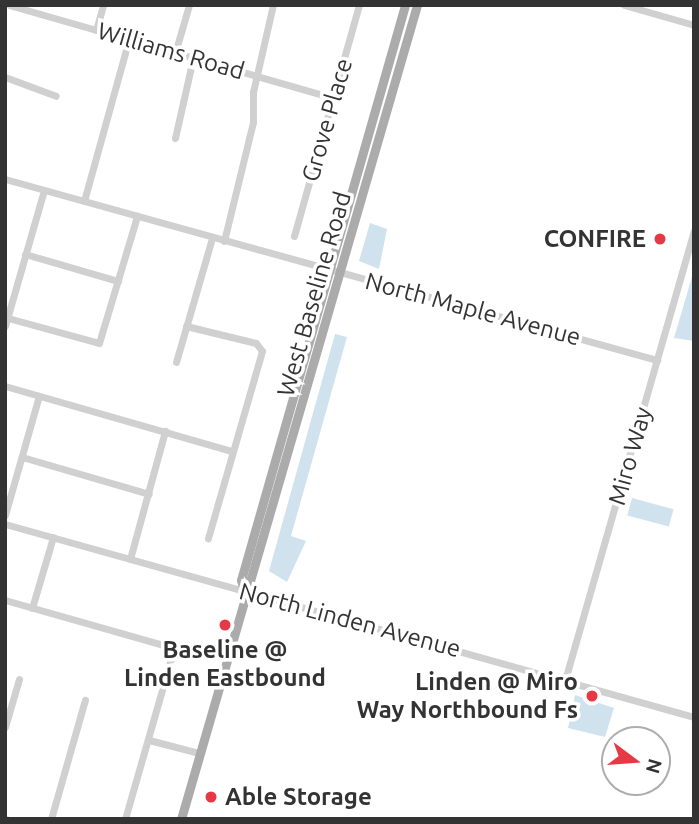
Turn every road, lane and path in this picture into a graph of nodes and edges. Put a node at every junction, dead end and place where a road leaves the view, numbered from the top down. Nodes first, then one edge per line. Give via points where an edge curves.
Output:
1 (103, 5) edge
2 (189, 5) edge
3 (273, 5) edge
4 (359, 5) edge
5 (405, 5) edge
6 (417, 5) edge
7 (624, 5) edge
8 (12, 6) edge
9 (694, 25) edge
10 (96, 30) junction
11 (129, 39) junction
12 (176, 53) junction
13 (193, 58) junction
14 (257, 75) junction
15 (5, 77) edge
16 (56, 96) dead end
17 (334, 98) junction
18 (175, 138) dead end
19 (5, 179) edge
20 (44, 190) junction
21 (84, 201) junction
22 (137, 216) junction
23 (694, 231) edge
24 (294, 236) dead end
25 (212, 237) junction
26 (224, 241) junction
27 (25, 254) junction
28 (329, 269) junction
29 (340, 272) junction
30 (118, 281) junction
31 (8, 317) junction
32 (5, 326) edge
33 (186, 326) junction
34 (657, 360) junction
35 (176, 362) dead end
36 (5, 386) edge
37 (39, 396) junction
38 (165, 431) junction
39 (232, 451) junction
40 (22, 457) junction
41 (149, 494) junction
42 (5, 515) edge
43 (5, 524) edge
44 (53, 537) junction
45 (208, 538) dead end
46 (130, 559) junction
47 (244, 591) junction
48 (5, 600) edge
49 (33, 608) junction
50 (19, 679) dead end
51 (565, 680) junction
52 (85, 700) dead end
53 (694, 717) edge
54 (5, 727) edge
55 (149, 740) junction
56 (199, 753) junction
57 (180, 818) edge
58 (51, 819) edge
59 (125, 819) edge

1 - 10 street
2 - 12 street
3 - 14 street
4 - 17 street, Grove Place
5 - 28 main road, West Baseline Road
6 - 29 main road, West Baseline Road
7 - 9 street
8 - 10 street, Williams Road
10 - 11 street, Williams Road
11 - 12 street, Williams Road
11 - 21 street
12 - 13 street, Williams Road
13 - 14 street, Williams Road
13 - 18 street
14 - 17 street, Williams Road
14 - 26 street via 253,122
15 - 16 street
17 - 24 street, Grove Place
19 - 20 street, North Maple Avenue
20 - 21 street, North Maple Avenue
20 - 27 street
21 - 22 street, North Maple Avenue
22 - 25 street, North Maple Avenue
22 - 30 street
23 - 34 street, Miro Way
25 - 26 street, North Maple Avenue
25 - 33 street
26 - 28 street, North Maple Avenue
27 - 30 street
27 - 31 street
28 - 29 street, North Maple Avenue
28 - 47 main road, West Baseline Road via 241,580
29 - 34 street, North Maple Avenue
29 - 47 main road, West Baseline Road via 252,580
30 - 31 street via 99,343
31 - 32 street
33 - 35 street
33 - 39 street via 261,348
34 - 51 street, Miro Way
36 - 37 street
37 - 38 street
37 - 40 street
38 - 39 street
38 - 41 street
39 - 45 street
40 - 41 street
40 - 42 street
41 - 46 street
43 - 44 street, North Linden Avenue
44 - 46 street, North Linden Avenue
44 - 49 street
46 - 47 street, North Linden Avenue
47 - 51 street, North Linden Avenue
47 - 56 main road, West Baseline Road
48 - 49 street
49 - 55 street via 174,648
50 - 54 street
51 - 53 street, North Linden Avenue
52 - 58 street
55 - 56 street
55 - 59 street
56 - 57 main road, West Baseline Road

